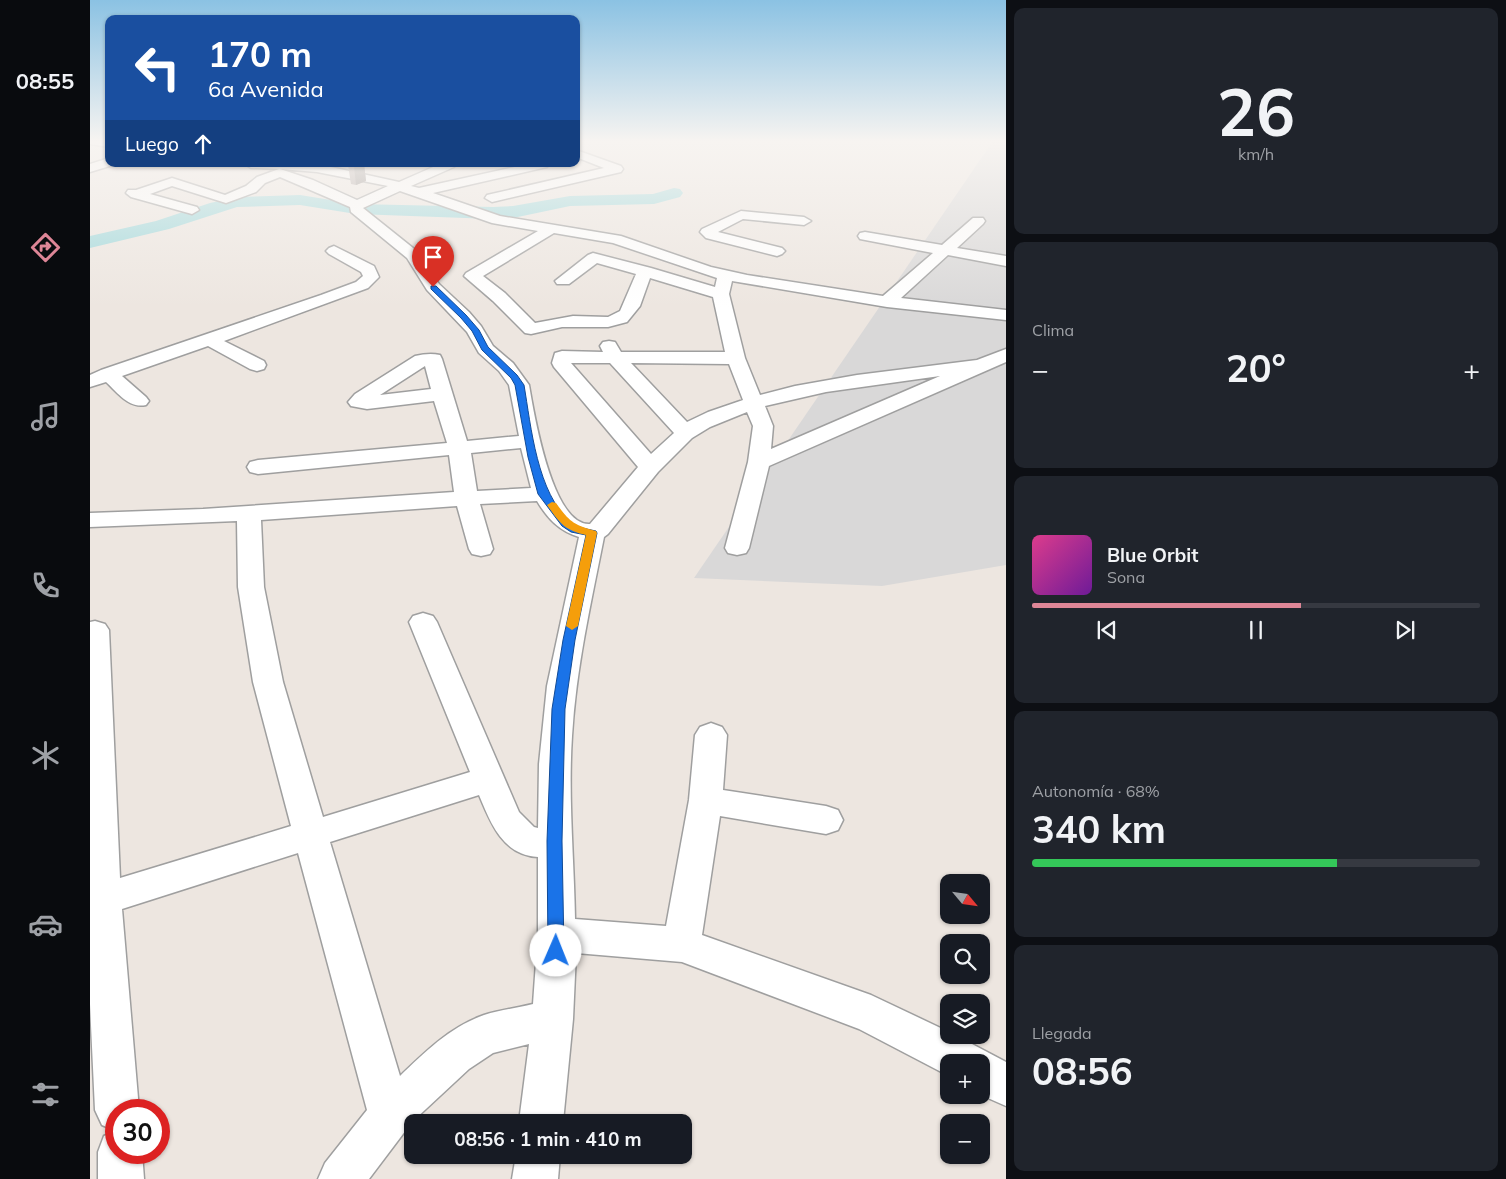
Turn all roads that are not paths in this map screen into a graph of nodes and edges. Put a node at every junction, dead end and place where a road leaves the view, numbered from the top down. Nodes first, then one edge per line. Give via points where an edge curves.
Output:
1 (141, 196) edge
2 (217, 196) edge
3 (233, 196) edge
4 (338, 196) edge
5 (377, 196) edge
6 (431, 196) edge
7 (501, 196) edge
8 (492, 198) dead end
9 (226, 199) junction
10 (358, 205) junction
11 (192, 210) junction
12 (167, 220) dead end
13 (978, 222) dead end
14 (550, 230) junction
15 (861, 240) dead end
16 (334, 251) dead end
17 (777, 251) junction
18 (938, 255) junction
19 (1006, 261) edge
20 (644, 271) junction
21 (747, 280) junction
22 (563, 281) dead end
23 (724, 285) junction
24 (887, 302) junction
25 (1006, 315) edge
26 (597, 321) junction
27 (209, 340) junction
28 (614, 356) junction
29 (1006, 356) edge
30 (736, 358) junction
31 (257, 365) dead end
32 (981, 365) junction
33 (99, 378) edge
34 (442, 394) dead end
35 (139, 401) dead end
36 (752, 403) junction
37 (686, 432) junction
38 (531, 441) junction
39 (459, 448) junction
40 (759, 462) junction
41 (258, 467) dead end
42 (650, 467) junction
43 (544, 494) junction
44 (466, 497) junction
45 (249, 514) junction
46 (90, 520) edge
47 (592, 533) junction
48 (737, 548) dead end
49 (481, 549) dead end
50 (424, 622) dead end
51 (95, 630) dead end
52 (711, 735) dead end
53 (489, 779) junction
54 (706, 800) junction
55 (826, 820) dead end
56 (310, 834) junction
57 (554, 841) junction
58 (97, 901) edge
59 (557, 934) junction
60 (682, 945) junction
61 (553, 1019) junction
62 (949, 1054) edge
63 (990, 1076) edge
64 (1006, 1084) edge
65 (116, 1099) edge
66 (542, 1114) edge
67 (390, 1116) junction
68 (120, 1164) edge
69 (537, 1164) edge
70 (121, 1179) edge
71 (341, 1179) edge
72 (535, 1179) edge

1 - 11 street
2 - 9 street
3 - 9 street
4 - 10 street
5 - 10 street
6 - 14 street via 485,216
7 - 8 street
9 - 11 street
10 - 38 street via 356,209 413,254 433,287 464,316 485,348 514,377 519,385
11 - 12 street
13 - 18 street
14 - 23 street via 616,240
14 - 26 street via 472,276 531,329 573,321
15 - 18 street
16 - 27 street via 368,269 371,277 362,285 327,299
17 - 17 street via 808,216 741,215 707,232
17 - 21 street
18 - 19 street
18 - 24 street
20 - 22 street via 593,258
20 - 23 street
20 - 26 street via 626,314 614,320
21 - 23 street
21 - 24 street
23 - 30 street
24 - 25 street
26 - 28 street
27 - 31 street
27 - 33 street
28 - 30 street
28 - 37 street
28 - 42 street via 565,356 560,359
29 - 32 street
30 - 36 street
32 - 36 street via 822,386
32 - 40 street
33 - 35 street
34 - 39 street
36 - 37 street via 720,414
36 - 40 street via 759,412 762,426
37 - 42 street
38 - 39 street
38 - 43 street via 532,457
39 - 41 street
39 - 44 street
40 - 48 street
42 - 47 street via 599,529
43 - 44 street
43 - 47 street via 566,523
44 - 45 street
44 - 49 street
45 - 46 street
45 - 56 street via 250,587 268,682
47 - 57 street via 558,709
50 - 53 street
51 - 58 street
52 - 54 street
53 - 56 street
53 - 57 street via 506,820 525,840 535,844
54 - 55 street
54 - 60 street
56 - 58 street
56 - 67 street
57 - 59 street
58 - 65 street
59 - 60 street
59 - 61 street
60 - 62 street via 871,1014
61 - 66 street
61 - 67 street via 485,1035 454,1054
63 - 64 street
67 - 71 street
68 - 70 street
69 - 72 street

